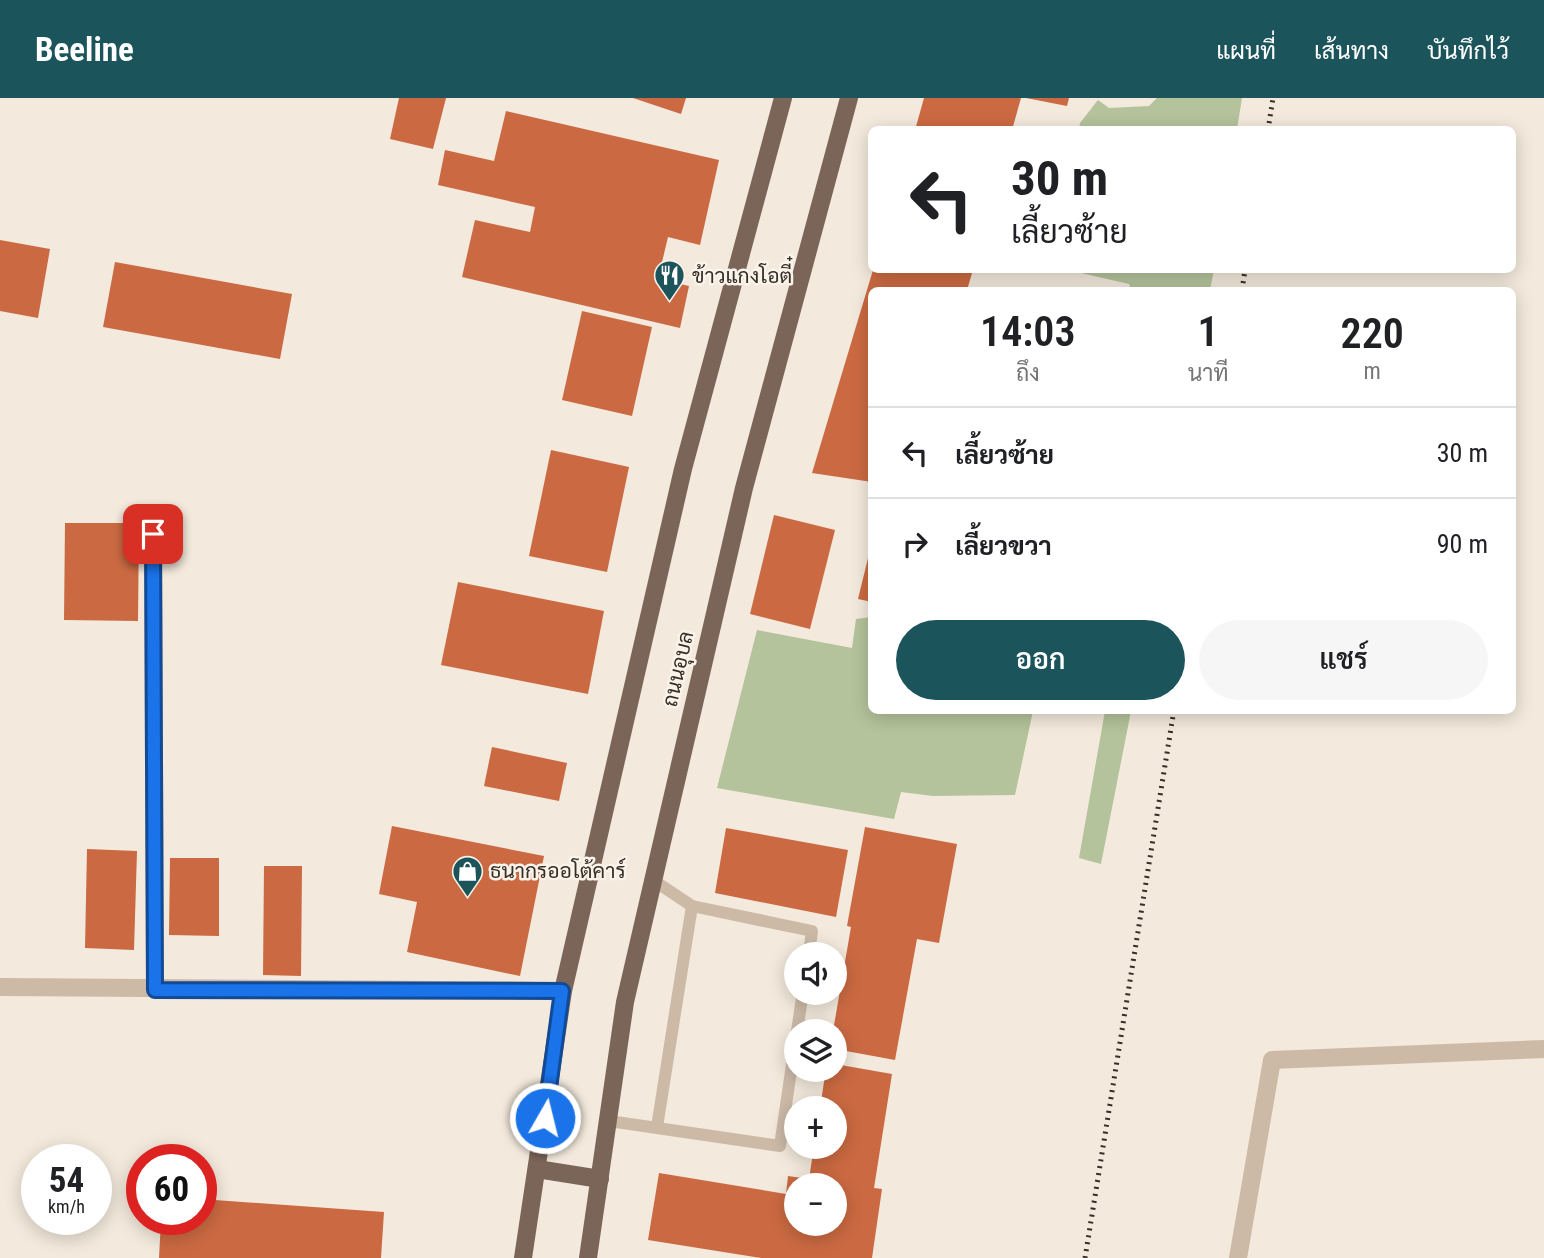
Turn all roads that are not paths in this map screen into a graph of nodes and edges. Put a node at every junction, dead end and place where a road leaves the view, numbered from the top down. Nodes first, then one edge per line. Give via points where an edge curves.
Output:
1 (783, 98) edge
2 (849, 98) edge
3 (153, 534) dead end
4 (653, 880) junction
5 (692, 906) junction
6 (811, 942) edge
7 (0, 987) edge
8 (155, 990) junction
9 (562, 991) junction
10 (1544, 1049) edge
11 (789, 1082) edge
12 (609, 1121) junction
13 (657, 1128) junction
14 (537, 1169) junction
15 (600, 1179) junction
16 (523, 1258) edge
17 (588, 1258) edge
18 (1238, 1258) edge

1 - 9 main road, ถนนอุบล via 674,508
2 - 4 main road, ถนนอุบล via 735,524
3 - 8 street
4 - 5 lane
4 - 12 main road, ถนนอุบล via 625,1002
5 - 6 lane via 813,931
5 - 13 lane
7 - 8 street
8 - 9 street
9 - 14 main road, ถนนอุบล
10 - 18 street via 1272,1060
11 - 13 lane via 780,1146
12 - 13 lane
12 - 15 main road, ถนนอุบล
14 - 15 main road
14 - 16 main road, ถนนอุบล
15 - 17 main road, ถนนอุบล

